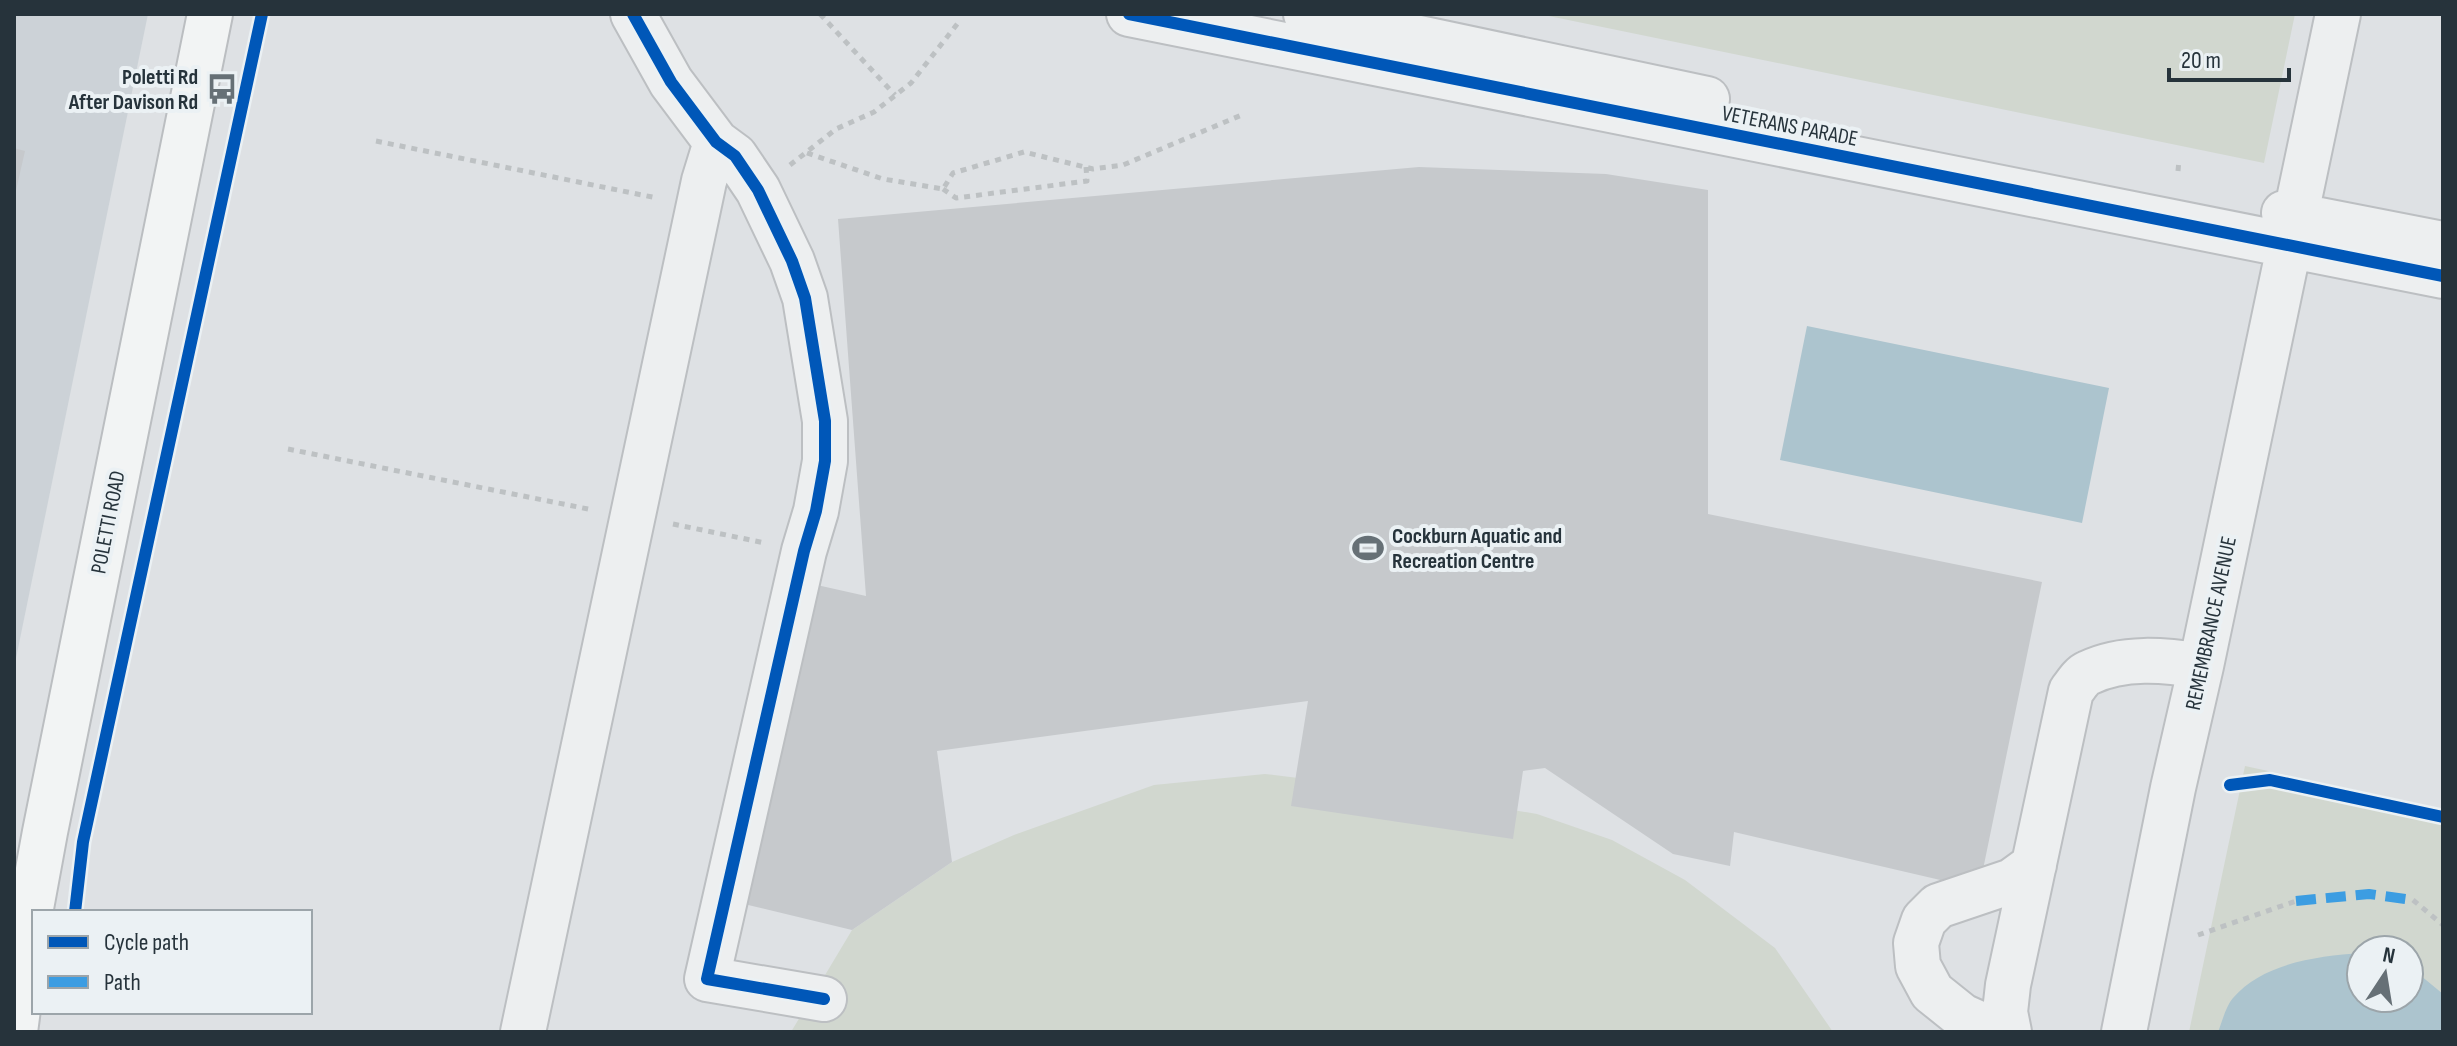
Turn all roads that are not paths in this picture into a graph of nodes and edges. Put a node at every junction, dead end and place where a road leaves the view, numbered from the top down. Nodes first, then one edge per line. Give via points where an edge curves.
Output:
1 (210, 14) edge
2 (633, 14) edge
3 (1129, 14) edge
4 (1306, 14) edge
5 (2338, 14) edge
6 (1201, 22) edge
7 (716, 142) junction
8 (2293, 230) junction
9 (2443, 244) edge
10 (2443, 276) edge
11 (2201, 666) junction
12 (2034, 865) junction
13 (824, 999) dead end
14 (15, 1032) edge
15 (523, 1032) edge
16 (1998, 1032) edge
17 (2009, 1032) edge
18 (2124, 1032) edge

1 - 14 main road, POLETTI ROAD via 45,832
2 - 7 street via 671,82
3 - 6 street, VETERANS PARADE
4 - 8 street, VETERANS PARADE
5 - 8 street, REMEMBRANCE AVENUE
6 - 8 street, VETERANS PARADE
7 - 13 street via 735,156 758,190 805,298 825,421 825,461 707,979
7 - 15 street via 698,207 649,520
8 - 9 street, VETERANS PARADE
8 - 10 street, VETERANS PARADE
8 - 11 street, REMEMBRANCE AVENUE
11 - 12 street via 2121,662 2086,674 2071,691
11 - 18 street, REMEMBRANCE AVENUE
12 - 16 street via 2012,881 1938,906 1924,920 1916,943 1918,966 1932,992 1962,1016
12 - 17 street via 2008,985

